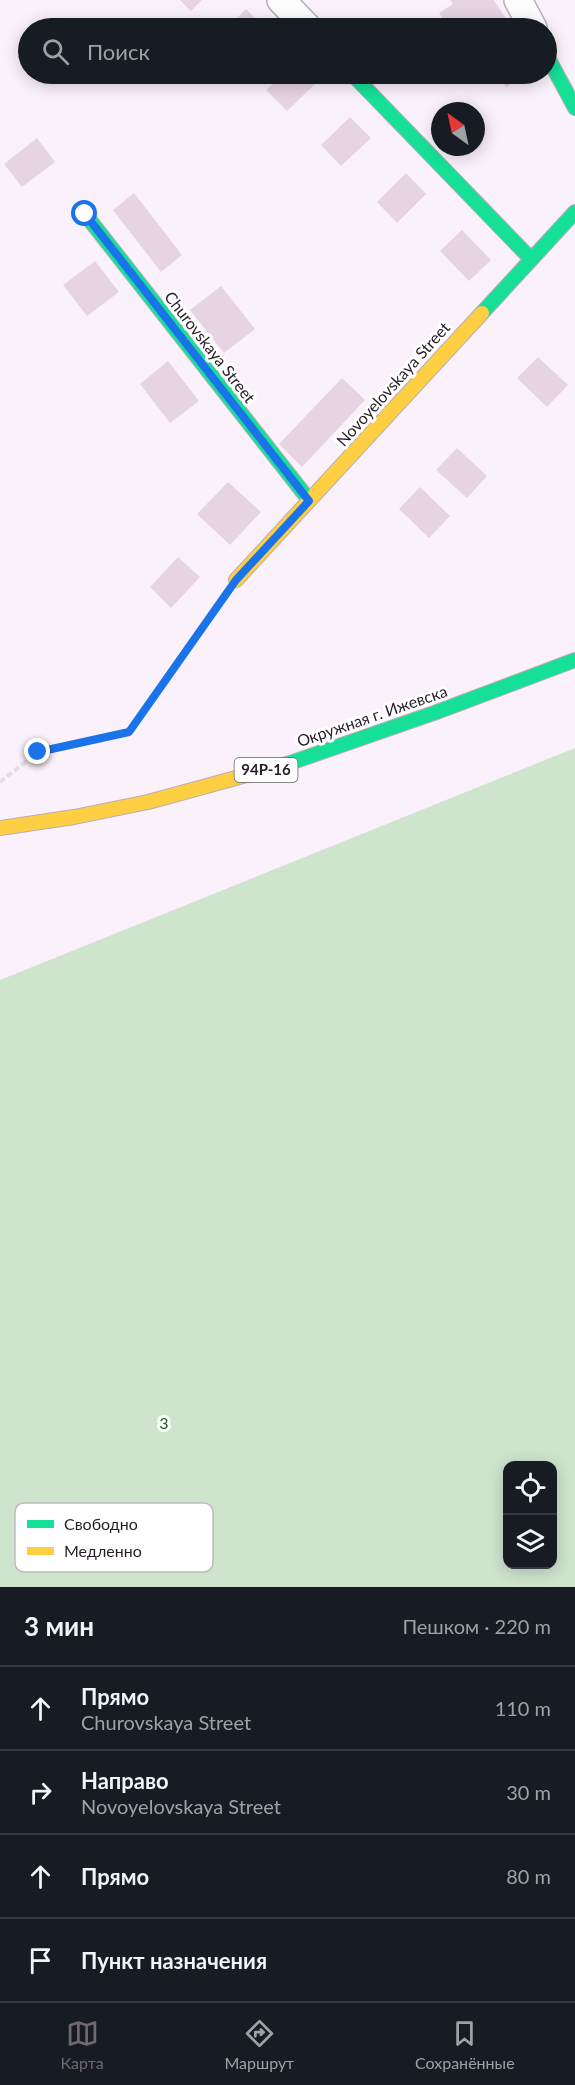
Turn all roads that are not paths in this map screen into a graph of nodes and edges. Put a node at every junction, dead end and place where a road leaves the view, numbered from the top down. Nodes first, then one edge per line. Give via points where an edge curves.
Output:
1 (281, 0) edge
2 (518, 0) edge
3 (298, 18) edge
4 (528, 18) edge
5 (557, 74) edge
6 (362, 84) edge
7 (575, 108) edge
8 (575, 212) edge
9 (85, 214) dead end
10 (530, 258) junction
11 (309, 501) junction
12 (236, 580) road end
13 (575, 660) edge
14 (0, 828) edge

1 - 3 street
2 - 4 street
5 - 7 street
6 - 10 street
8 - 10 street, Novoyelovskaya Street
9 - 11 street, Churovskaya Street
10 - 11 street, Novoyelovskaya Street
11 - 12 street, Novoyelovskaya Street
13 - 14 street, Окружная г. Ижевска / 94Р-16 via 239,779 123,809

